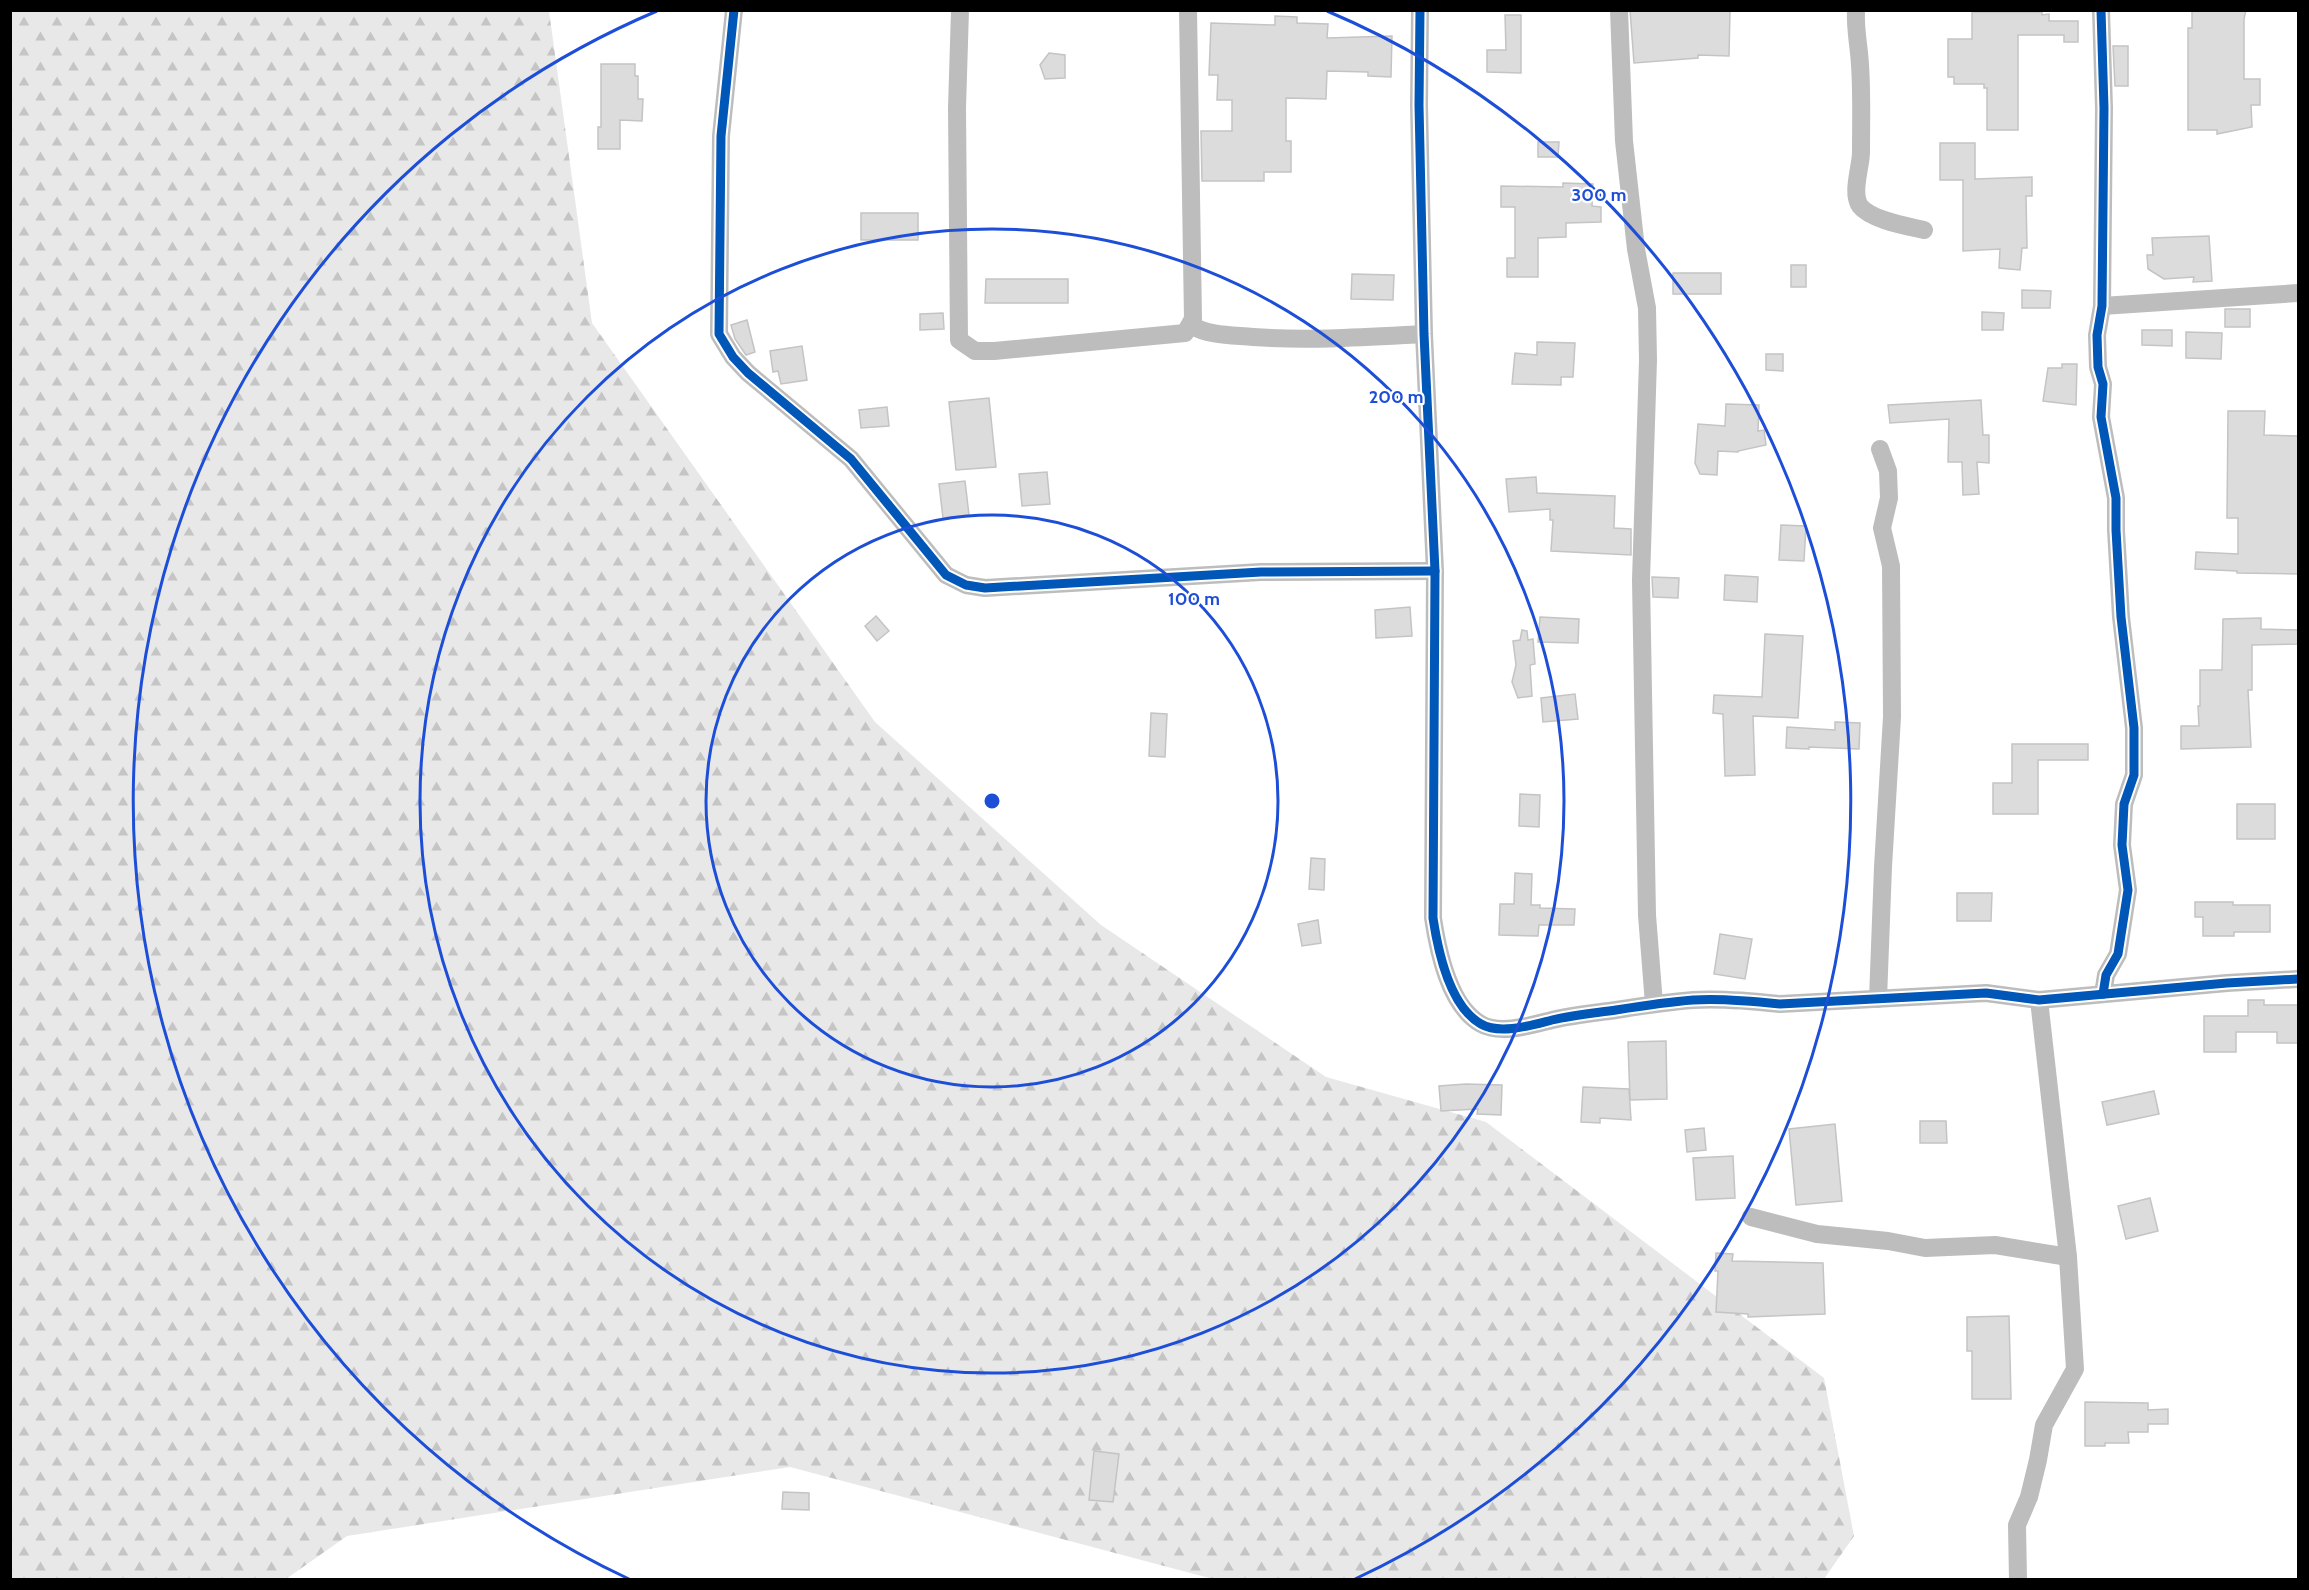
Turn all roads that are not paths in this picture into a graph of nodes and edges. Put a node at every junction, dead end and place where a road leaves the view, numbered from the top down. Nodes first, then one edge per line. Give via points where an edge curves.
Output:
1 (734, 10) edge
2 (960, 10) edge
3 (1188, 10) edge
4 (1420, 10) edge
5 (1619, 10) edge
6 (1856, 10) edge
7 (2101, 10) edge
8 (1924, 230) dead end
9 (2298, 293) edge
10 (2102, 306) junction
11 (1190, 325) junction
12 (1424, 334) junction
13 (1880, 449) dead end
14 (1435, 571) junction
15 (2298, 979) edge
16 (2103, 994) junction
17 (1878, 999) junction
18 (2039, 1000) junction
19 (1654, 1004) junction
20 (1751, 1216) dead end
21 (2068, 1257) junction
22 (2018, 1580) edge

1 - 14 street via 721,136 719,334 748,373 852,459 946,575 966,585 985,588 1261,572
2 - 11 street via 959,340 975,351 994,351 1185,333
3 - 11 street via 1193,319
4 - 12 street
5 - 19 street via 1624,141 1647,308 1641,580 1647,915
6 - 8 street via 1861,155 1856,198 1862,208 1878,216
7 - 10 street
9 - 10 street
10 - 16 street via 2097,335 2103,384 2101,417 2116,498 2120,606 2134,728 2134,775 2124,804 2122,845 2128,890 2118,954 2106,975
11 - 12 street via 1204,332 1283,339
12 - 14 street
13 - 17 street via 1888,471 1889,498 1882,528 1891,566 1892,717
14 - 19 street via 1434,918 1441,957 1458,1000 1482,1025 1509,1030
15 - 16 street
16 - 18 street
17 - 18 street via 1986,993
17 - 19 street via 1780,1004 1695,999
18 - 21 street
20 - 21 street via 1817,1234 1925,1248 1995,1245
21 - 22 street via 2075,1369 2043,1425 2029,1497 2017,1525

